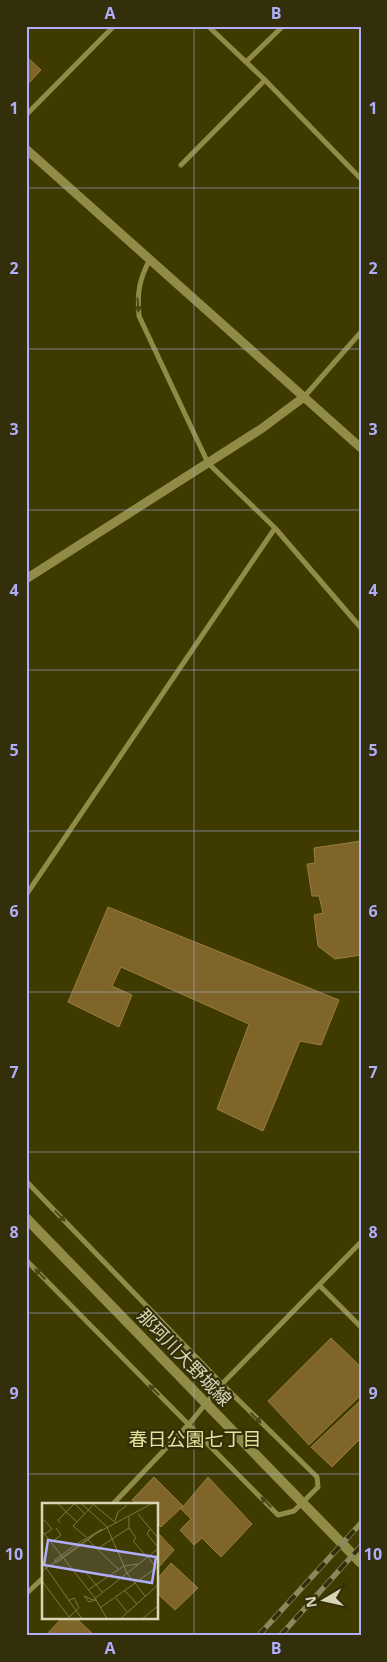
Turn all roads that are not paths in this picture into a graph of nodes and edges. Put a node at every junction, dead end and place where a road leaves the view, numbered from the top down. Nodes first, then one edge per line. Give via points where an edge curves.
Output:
1 (114, 26) edge
2 (208, 26) edge
3 (283, 26) edge
4 (246, 62) junction
5 (265, 80) junction
6 (26, 115) edge
7 (26, 149) edge
8 (181, 165) dead end
9 (361, 180) edge
10 (150, 258) junction
11 (361, 332) edge
12 (304, 397) junction
13 (361, 448) edge
14 (208, 463) junction
15 (275, 528) junction
16 (26, 578) edge
17 (361, 628) edge
18 (26, 895) edge
19 (26, 1181) edge
20 (26, 1218) edge
21 (361, 1242) edge
22 (26, 1260) edge
23 (320, 1285) junction
24 (361, 1327) edge
25 (222, 1384) junction
26 (189, 1424) junction
27 (114, 1503) edge
28 (361, 1563) edge
29 (42, 1579) edge
30 (26, 1594) edge

1 - 6 street
2 - 4 street
3 - 4 street
4 - 5 street
5 - 8 street
5 - 9 street
7 - 10 street
10 - 12 street
10 -> 14 street via 138,287 139,316
11 - 12 street
12 - 13 street
12 - 14 street
14 - 15 street
14 - 16 street
15 - 17 street
15 - 18 street
19 -> 25 street
20 - 28 main road, 那珂川大野城線
21 - 23 street
26 -> 22 street
23 - 24 street
23 - 25 street
25 - 26 street
25 -> 26 street via 317,1477 318,1488 294,1510 278,1515
26 - 27 street
29 - 30 street

